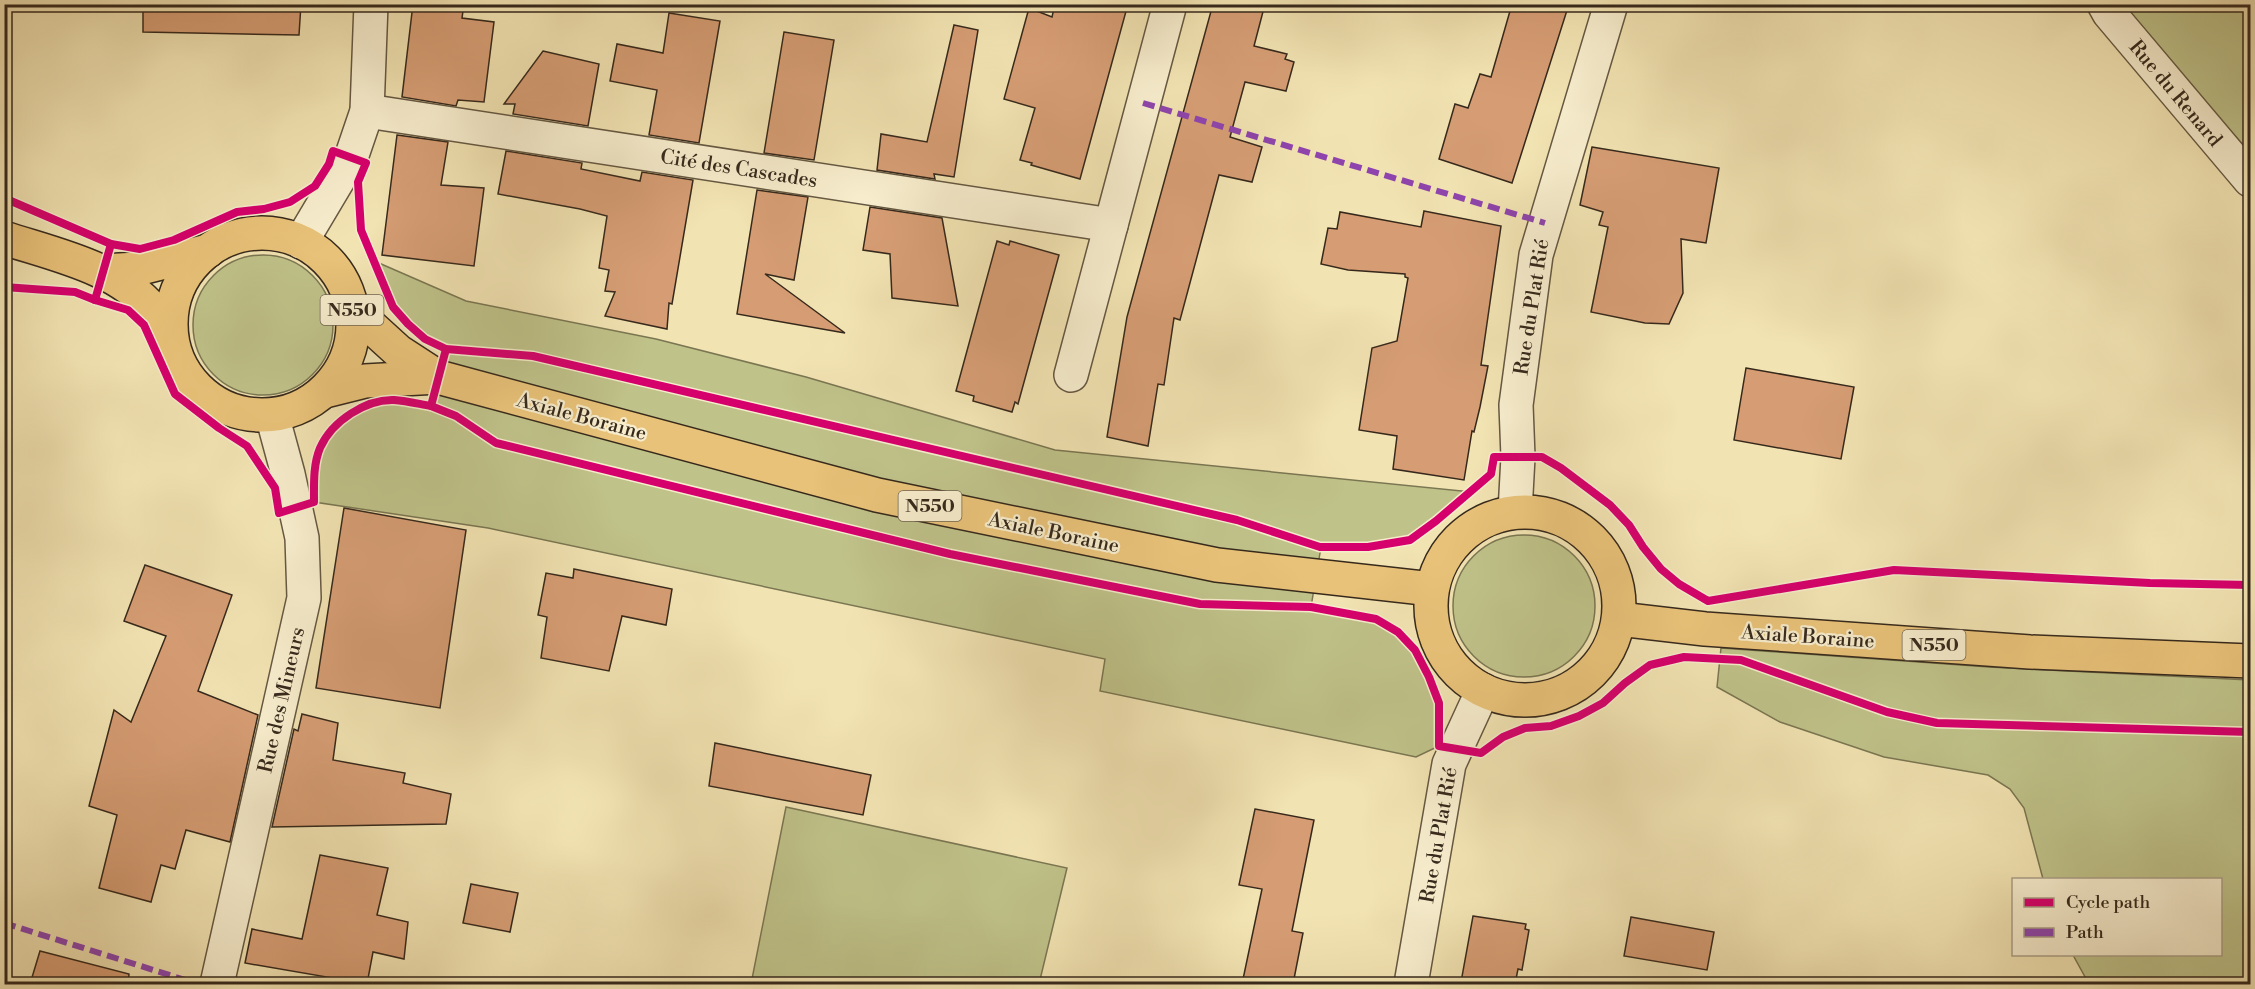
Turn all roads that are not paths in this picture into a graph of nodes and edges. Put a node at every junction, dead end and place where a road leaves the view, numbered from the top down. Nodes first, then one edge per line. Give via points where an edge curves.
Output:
1 (371, 4) edge
2 (1170, 4) edge
3 (1611, 4) edge
4 (2104, 4) edge
5 (367, 111) junction
6 (2250, 180) edge
7 (1111, 225) junction
8 (4, 237) edge
9 (301, 242) junction
10 (208, 251) junction
11 (103, 272) junction
12 (352, 310) junction
13 (171, 337) junction
14 (1071, 375) dead end
15 (438, 377) junction
16 (325, 391) junction
17 (272, 415) junction
18 (1515, 512) junction
19 (1432, 590) junction
20 (1619, 619) junction
21 (2250, 661) edge
22 (1483, 690) junction
23 (217, 984) edge
24 (1412, 984) edge

1 - 5 street
2 - 7 street
3 - 18 street, Rue du Plat Rié via 1536,255 1516,405
4 - 6 street, Rue du Renard
5 - 7 street, Cité des Cascades
5 - 9 street via 351,158
7 - 14 street
8 - 11 main road, N550
9 - 10 main road, N550 via 278,235 253,234 229,239
9 - 12 main road, N550 via 326,259 343,282
10 - 11 main road, N550 via 137,269
10 - 13 main road, N550 via 190,268 178,289 171,312
11 - 13 main road, N550 via 130,288 153,310
12 - 15 main road, N550 via 398,351
12 - 16 main road, N550 via 352,340 343,368
13 - 17 main road, N550 via 176,356 191,382 214,402 242,413
15 - 16 main road, N550 via 365,381
15 - 19 main road, Axiale Boraine / N550 via 889,498 1217,566
16 - 17 main road, N550 via 300,407
17 - 23 street, Rue des Mineurs via 302,538 304,598
18 - 19 main road via 1491,518 1452,545 1439,566
18 - 20 main road via 1544,513 1570,523 1593,540 1610,563 1618,590
19 - 22 main road via 1431,620 1440,649 1458,673
20 - 21 main road, Axiale Boraine / N550 via 1705,629 2030,652
20 - 22 main road via 1610,647 1593,672 1569,689 1541,699 1511,699
22 - 24 street, Rue du Plat Rié via 1449,764

